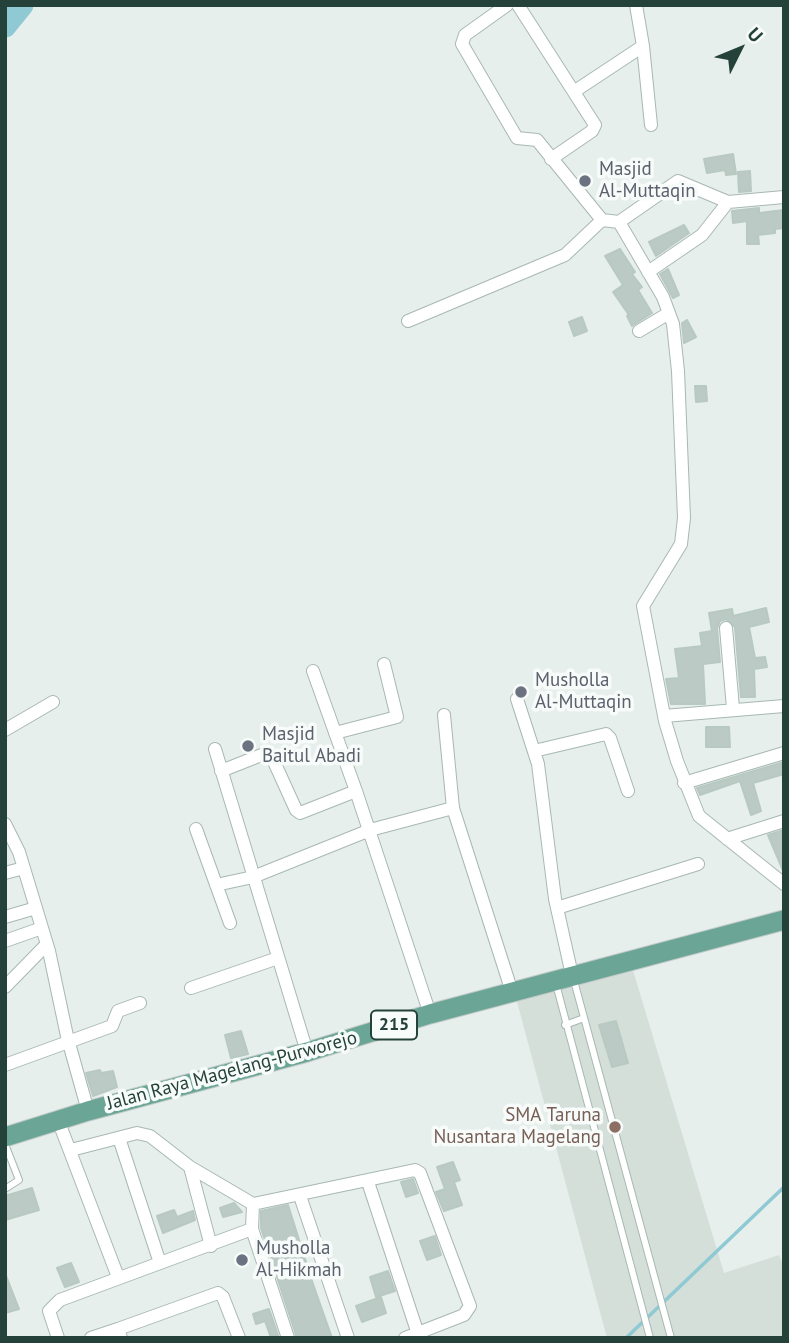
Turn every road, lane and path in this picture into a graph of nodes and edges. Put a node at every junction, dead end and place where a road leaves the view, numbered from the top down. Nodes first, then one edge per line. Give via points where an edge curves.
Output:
1 (507, 5) edge
2 (517, 5) edge
3 (636, 5) edge
4 (643, 46) junction
5 (575, 92) junction
6 (651, 125) dead end
7 (551, 159) junction
8 (784, 197) edge
9 (728, 202) junction
10 (602, 220) junction
11 (619, 222) junction
12 (648, 272) junction
13 (669, 313) junction
14 (408, 321) dead end
15 (639, 331) dead end
16 (726, 628) dead end
17 (384, 664) dead end
18 (313, 671) dead end
19 (517, 699) dead end
20 (53, 702) dead end
21 (784, 706) edge
22 (733, 708) junction
23 (444, 715) dead end
24 (664, 716) junction
25 (5, 730) edge
26 (335, 733) junction
27 (215, 749) dead end
28 (534, 751) junction
29 (784, 753) edge
30 (221, 771) junction
31 (684, 783) junction
32 (355, 791) junction
33 (628, 791) dead end
34 (453, 808) junction
35 (784, 821) edge
36 (5, 824) edge
37 (196, 829) dead end
38 (370, 830) junction
39 (727, 839) junction
40 (698, 864) dead end
41 (24, 868) junction
42 (5, 873) edge
43 (253, 877) junction
44 (784, 884) edge
45 (216, 885) junction
46 (36, 908) junction
47 (557, 908) junction
48 (5, 917) edge
49 (784, 920) edge
50 (230, 923) dead end
51 (42, 928) junction
52 (5, 941) edge
53 (47, 944) junction
54 (278, 958) junction
55 (564, 979) junction
56 (5, 987) edge
57 (191, 988) dead end
58 (512, 992) junction
59 (140, 1003) dead end
60 (430, 1014) junction
61 (584, 1018) junction
62 (565, 1025) junction
63 (69, 1044) junction
64 (307, 1052) junction
65 (5, 1065) edge
66 (88, 1111) junction
67 (58, 1120) junction
68 (5, 1137) edge
69 (119, 1138) junction
70 (5, 1144) edge
71 (71, 1150) junction
72 (190, 1167) junction
73 (368, 1182) junction
74 (5, 1189) edge
75 (300, 1196) junction
76 (253, 1204) junction
77 (252, 1229) junction
78 (211, 1246) junction
79 (160, 1263) junction
80 (118, 1277) junction
81 (119, 1334) edge
82 (418, 1334) junction
83 (650, 1336) edge
84 (58, 1338) edge
85 (91, 1338) edge
86 (239, 1338) edge
87 (288, 1338) edge
88 (348, 1338) edge
89 (405, 1338) edge
90 (671, 1338) edge

1 - 7 street via 465,35 462,44 517,138 537,141
2 - 5 street
3 - 4 street
4 - 5 street
4 - 6 street
5 - 7 street via 594,127
7 - 10 street
8 - 9 street
9 - 11 street via 678,181
9 - 12 street via 702,235
10 - 11 street
10 - 14 street via 565,255
11 - 12 street
12 - 13 street
13 - 15 street
13 - 24 street via 678,371 684,518 679,550 643,606
16 - 22 street
17 - 26 street via 396,719
18 - 26 street
19 - 28 street
20 - 25 street
21 - 22 street
22 - 24 street
23 - 34 street
24 - 31 street
26 - 32 street
27 - 30 street
28 - 33 street via 606,734
28 - 47 street via 550,836
29 - 31 street
30 - 32 street via 271,755 300,813
30 - 43 street
31 - 39 street via 699,817
32 - 38 street
34 - 38 street
34 - 58 street
35 - 39 street
36 - 41 street
37 - 45 street
38 - 43 street
38 - 60 street
39 - 44 street
40 - 47 street
41 - 42 street
41 - 46 street
43 - 45 street
43 - 54 street
45 - 50 street
46 - 48 street
46 - 51 street
47 - 55 street
49 - 55 main road, Jalan Raya Magelang-Purworejo / 215
51 - 52 street
51 - 53 street
53 - 56 street
53 - 63 street
54 - 57 street
54 - 64 street
55 - 58 main road, Jalan Raya Magelang-Purworejo / 215
55 - 61 lane
55 - 62 lane
58 - 60 main road, Jalan Raya Magelang-Purworejo / 215
59 - 63 street via 118,1012 111,1026
60 - 64 main road, Jalan Raya Magelang-Purworejo / 215
61 - 62 lane
61 - 90 lane
62 - 83 lane
63 - 65 street
63 - 66 street
64 - 66 main road, Jalan Raya Magelang-Purworejo / 215
66 - 67 main road, Jalan Raya Magelang-Purworejo / 215
67 - 68 main road, Jalan Raya Magelang-Purworejo / 215
67 - 71 street
69 - 71 street
69 - 72 street via 136,1133 150,1136
69 - 79 street
70 - 74 lane via 19,1180
71 - 80 street
72 - 76 street
72 - 78 street
73 - 75 street
73 - 82 street
73 - 82 street via 415,1170 420,1173 470,1306 464,1315
75 - 76 street
75 - 88 street
76 - 77 street
77 - 78 street
77 - 87 street
78 - 79 street
79 - 80 street
80 - 84 street via 54,1304 49,1311
81 - 85 street
81 - 86 street via 218,1293
82 - 89 street

